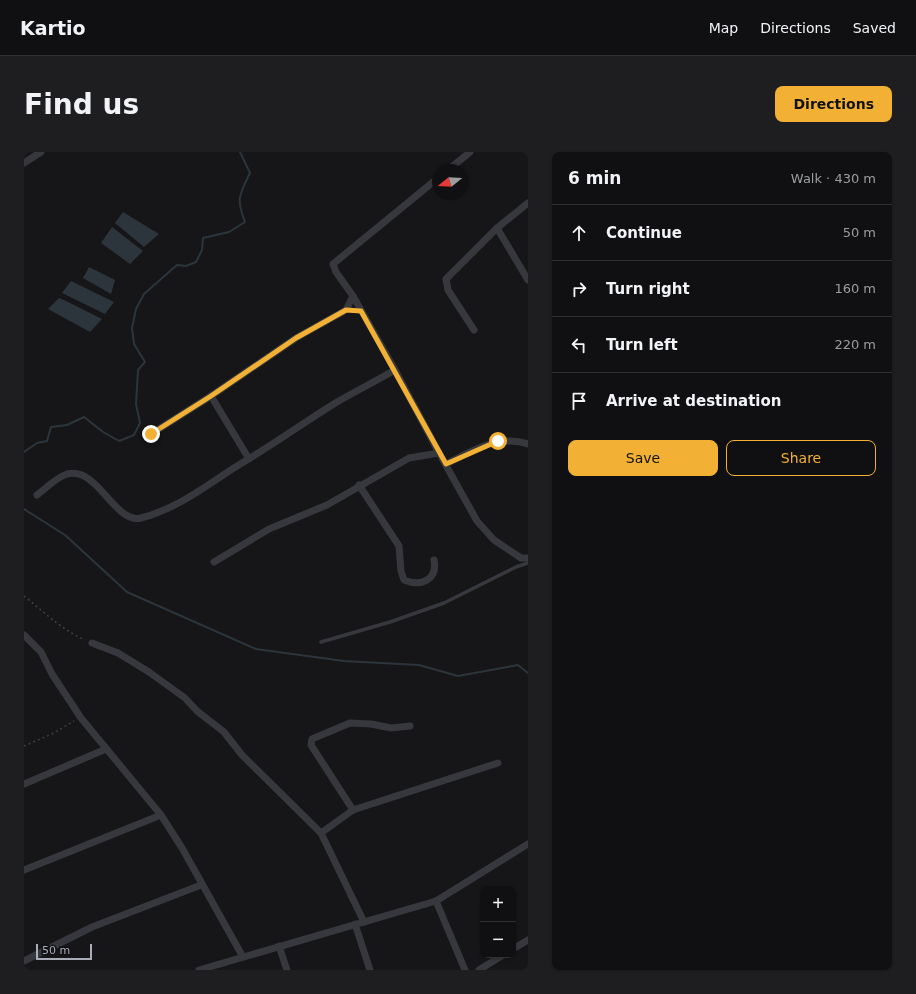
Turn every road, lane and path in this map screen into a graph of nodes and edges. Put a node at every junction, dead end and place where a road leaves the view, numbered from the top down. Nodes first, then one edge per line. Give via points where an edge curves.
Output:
1 (41, 152) edge
2 (470, 152) edge
3 (24, 164) edge
4 (455, 164) edge
5 (432, 183) edge
6 (528, 203) edge
7 (497, 228) junction
8 (528, 280) edge
9 (353, 296) junction
10 (346, 310) junction
11 (361, 311) junction
12 (474, 330) dead end
13 (395, 370) junction
14 (211, 396) junction
15 (151, 434) dead end
16 (528, 444) edge
17 (439, 453) junction
18 (249, 459) junction
19 (446, 464) junction
20 (359, 485) junction
21 (37, 495) dead end
22 (528, 558) edge
23 (434, 560) dead end
24 (214, 562) dead end
25 (528, 563) edge
26 (24, 596) edge
27 (24, 635) edge
28 (321, 642) dead end
29 (92, 643) joint
30 (81, 718) junction
31 (410, 726) dead end
32 (24, 746) edge
33 (106, 749) junction
34 (498, 763) dead end
35 (24, 783) edge
36 (353, 810) junction
37 (161, 815) junction
38 (321, 833) junction
39 (528, 844) edge
40 (24, 870) edge
41 (202, 885) junction
42 (436, 901) junction
43 (364, 922) junction
44 (355, 924) junction
45 (528, 940) edge
46 (279, 946) junction
47 (516, 947) edge
48 (243, 957) junction
49 (498, 958) edge
50 (24, 961) edge
51 (203, 969) edge
52 (287, 970) edge
53 (370, 970) edge
54 (465, 970) edge
55 (480, 970) edge

1 - 3 street
2 - 4 street
5 - 9 street via 333,264
6 - 7 street
7 - 8 street
7 - 12 street via 446,279 448,290
9 - 10 street
9 - 11 street
10 - 11 street
10 - 14 street via 296,338
11 - 13 street
13 - 17 street
13 - 18 street via 337,402
14 - 15 street
14 - 18 street
16 - 19 street via 517,440 498,441
17 - 19 street
17 - 20 street via 409,458
18 - 21 street via 174,506 141,518 133,519 122,512 101,490 83,476 74,473 65,474
19 - 22 street via 477,520 494,540 521,558
20 - 23 street via 398,546 404,580 420,583 431,577 436,568
20 - 24 street via 327,505 270,529
25 - 28 lane via 444,603
26 - 29 path via 76,636
27 - 30 street via 41,652
29 - 38 street via 131,660 185,698 198,712 224,732 242,755
30 - 32 path
30 - 33 street
31 - 36 street via 391,728 350,723 312,739 311,746
33 - 35 street
33 - 37 street
34 - 36 street
36 - 38 street
37 - 40 street
37 - 41 street
38 - 43 street
39 - 42 street
41 - 48 street
41 - 50 street via 92,928
42 - 43 street
42 - 54 street
43 - 44 street
44 - 46 street
44 - 53 street
45 - 47 street
46 - 48 street
46 - 52 street
48 - 51 street
49 - 55 street

